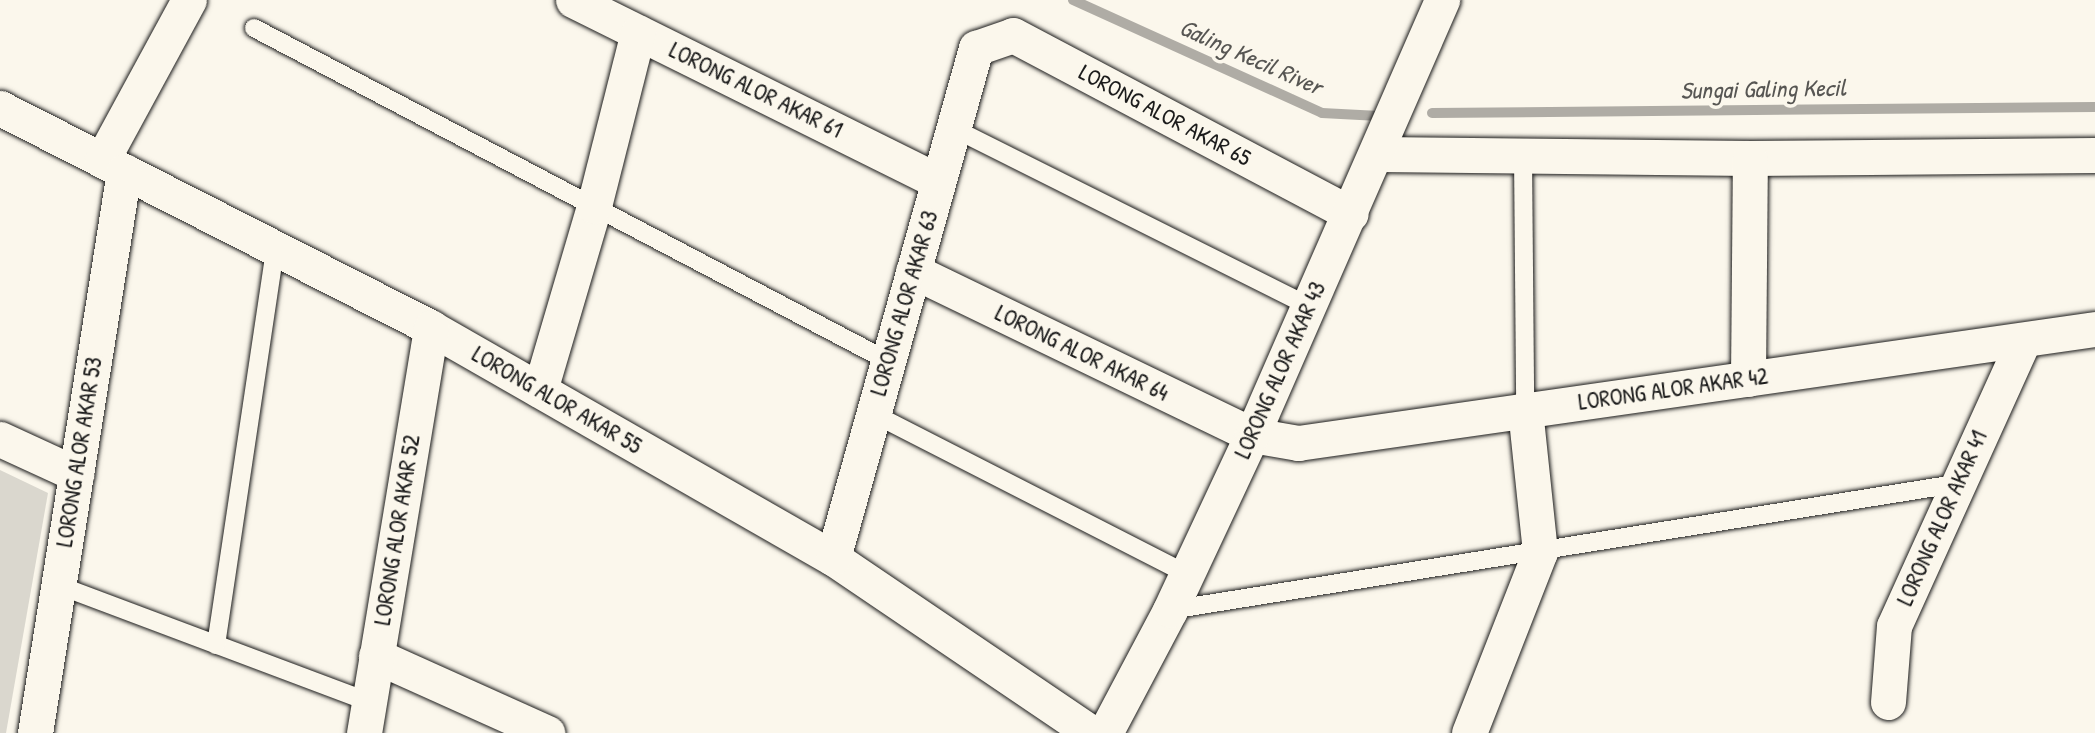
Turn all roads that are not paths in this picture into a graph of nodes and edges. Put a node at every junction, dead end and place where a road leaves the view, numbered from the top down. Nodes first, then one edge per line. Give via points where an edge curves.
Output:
1 (189, 0) edge
2 (573, 0) edge
3 (1442, 0) edge
4 (254, 27) dead end
5 (638, 32) junction
6 (976, 48) joint
7 (0, 108) edge
8 (953, 128) junction
9 (1378, 154) junction
10 (1523, 155) junction
11 (2095, 155) edge
12 (1750, 158) junction
13 (113, 165) junction
14 (938, 181) junction
15 (594, 206) junction
16 (1351, 214) junction
17 (275, 248) junction
18 (913, 271) junction
19 (1308, 306) junction
20 (431, 328) junction
21 (2095, 329) edge
22 (2023, 342) junction
23 (888, 361) junction
24 (1748, 379) junction
25 (540, 390) junction
26 (1525, 409) junction
27 (874, 414) junction
28 (1251, 435) junction
29 (0, 439) edge
30 (76, 474) junction
31 (1955, 484) junction
32 (1540, 551) junction
33 (834, 558) junction
34 (1187, 574) junction
35 (58, 585) junction
36 (1170, 610) junction
37 (216, 645) junction
38 (376, 656) junction
39 (1888, 702) dead end
40 (366, 718) edge
41 (35, 733) edge
42 (547, 733) edge
43 (1091, 733) edge
44 (1104, 733) edge
45 (1469, 733) edge

1 - 13 street, LORONG ALOR AKAR 53
2 - 5 street, LORONG ALOR AKAR 61
3 - 9 street, LORONG ALOR AKAR 43
4 - 15 lane
5 - 14 street, LORONG ALOR AKAR 61
5 - 15 street
6 - 8 street, LORONG ALOR AKAR 63
6 - 16 street, LORONG ALOR AKAR 65 via 1013,35
7 - 13 street, LORONG ALOR AKAR 55
8 - 14 street, LORONG ALOR AKAR 63
8 - 19 lane
9 - 10 street
9 - 16 street, LORONG ALOR AKAR 43
10 - 12 street
10 - 26 lane
11 - 12 street
12 - 24 street
13 - 17 street, LORONG ALOR AKAR 55
13 - 30 street, LORONG ALOR AKAR 53
14 - 18 street, LORONG ALOR AKAR 63
15 - 23 lane
15 - 25 street
16 - 19 street, LORONG ALOR AKAR 43
17 - 20 street, LORONG ALOR AKAR 55
17 - 37 lane
18 - 23 street, LORONG ALOR AKAR 63
18 - 28 street, LORONG ALOR AKAR 64
19 - 28 street, LORONG ALOR AKAR 43
20 - 25 street, LORONG ALOR AKAR 55
20 - 38 street, LORONG ALOR AKAR 52
21 - 22 street, LORONG ALOR AKAR 42
22 - 24 street, LORONG ALOR AKAR 42
22 - 31 street, LORONG ALOR AKAR 41
23 - 27 street, LORONG ALOR AKAR 63
24 - 26 street, LORONG ALOR AKAR 42
25 - 33 street, LORONG ALOR AKAR 55
26 - 28 street, LORONG ALOR AKAR 42 via 1298,443
26 - 32 street
27 - 33 street, LORONG ALOR AKAR 63
27 - 34 lane
28 - 34 street, LORONG ALOR AKAR 43
29 - 30 street
30 - 35 street, LORONG ALOR AKAR 53
31 - 32 lane
31 - 39 street, LORONG ALOR AKAR 41 via 1894,626
32 - 36 lane
32 - 45 street
33 - 43 street, LORONG ALOR AKAR 55
34 - 36 street, LORONG ALOR AKAR 43
35 - 37 lane
35 - 41 street, LORONG ALOR AKAR 53
36 - 44 street, LORONG ALOR AKAR 43
37 - 40 lane
38 - 40 street, LORONG ALOR AKAR 52
38 - 42 street

